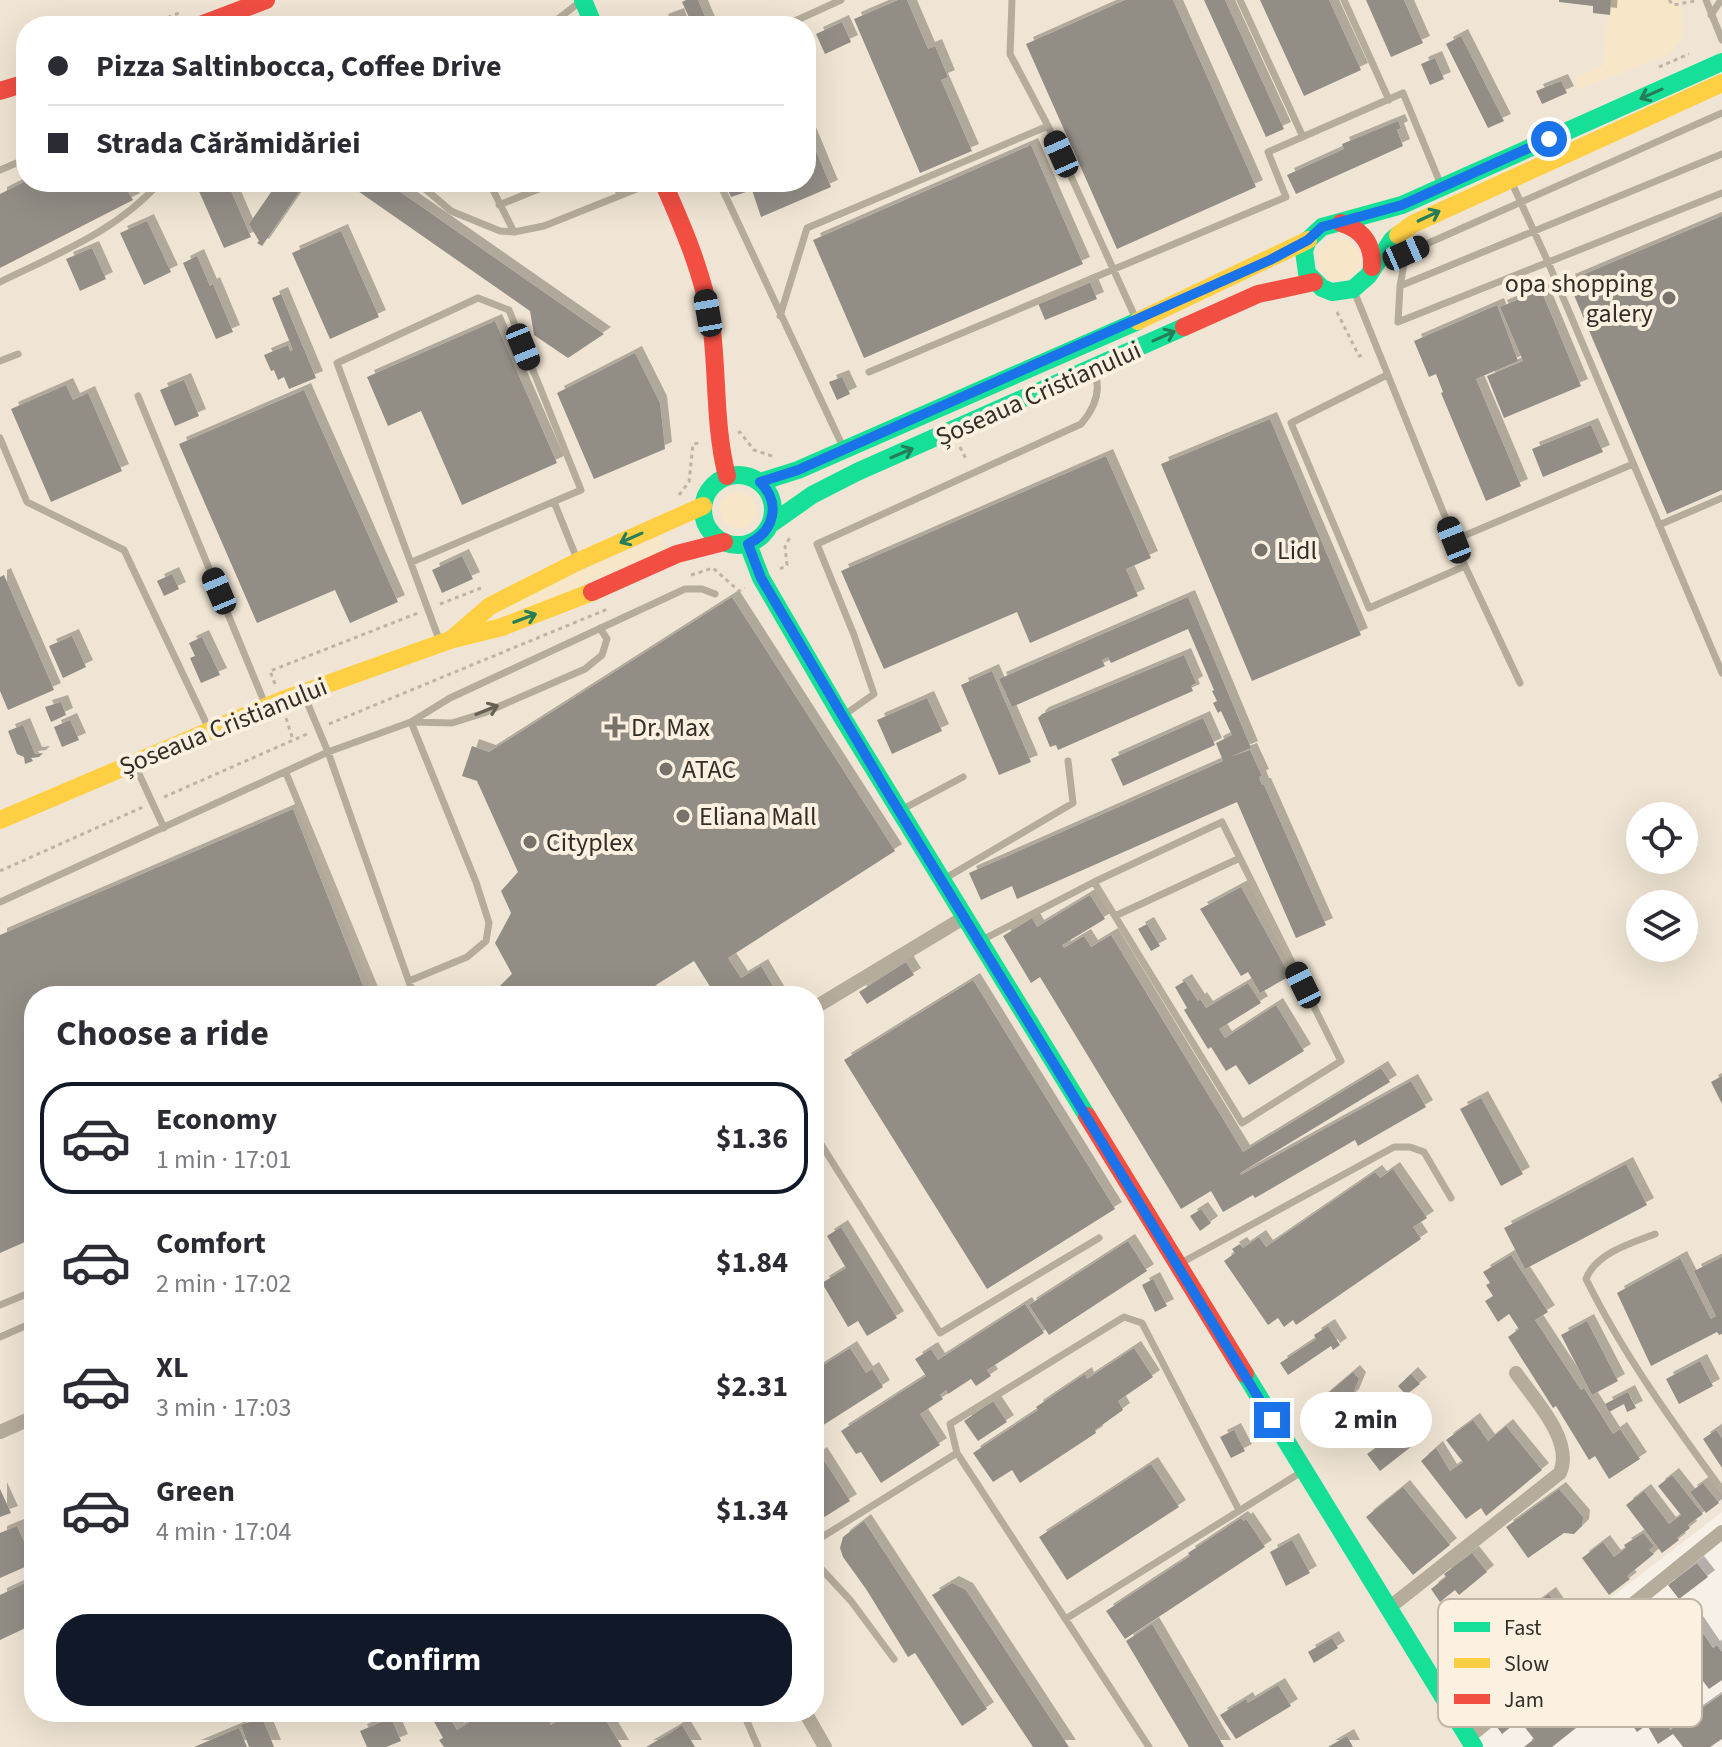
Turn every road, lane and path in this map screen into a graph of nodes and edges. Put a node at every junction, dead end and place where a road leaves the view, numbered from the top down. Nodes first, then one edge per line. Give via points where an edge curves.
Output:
1 (266, 0) edge
2 (583, 0) edge
3 (841, 0) edge
4 (1012, 0) edge
5 (1240, 0) edge
6 (1344, 0) edge
7 (1669, 0) edge
8 (1698, 0) edge
9 (1706, 0) edge
10 (1721, 0) edge
11 (822, 4) edge
12 (185, 10) dead end
13 (1711, 15) junction
14 (170, 16) edge
15 (224, 16) edge
16 (562, 16) edge
17 (801, 16) edge
18 (1722, 40) edge
19 (1722, 62) edge
20 (1722, 83) edge
21 (1389, 100) junction
22 (1722, 113) edge
23 (1048, 126) junction
24 (1303, 137) junction
25 (1722, 154) edge
26 (1509, 179) junction
27 (1442, 187) junction
28 (151, 192) edge
29 (429, 192) edge
30 (493, 192) edge
31 (531, 192) edge
32 (619, 192) edge
33 (628, 192) edge
34 (667, 192) edge
35 (724, 192) edge
36 (1722, 193) edge
37 (620, 195) junction
38 (1521, 203) junction
39 (499, 205) junction
40 (1341, 223) junction
41 (514, 232) junction
42 (1534, 232) junction
43 (1308, 240) junction
44 (1548, 262) junction
45 (1372, 267) junction
46 (1112, 268) junction
47 (0, 282) edge
48 (1314, 282) junction
49 (1400, 286) junction
50 (1353, 289) junction
51 (1330, 307) dead end
52 (780, 316) junction
53 (1137, 321) junction
54 (1376, 349) junction
55 (18, 354) dead end
56 (0, 361) edge
57 (1093, 368) junction
58 (869, 372) dead end
59 (1387, 375) junction
60 (138, 396) dead end
61 (0, 438) edge
62 (960, 447) dead end
63 (844, 449) junction
64 (1633, 464) junction
65 (972, 472) junction
66 (727, 476) junction
67 (760, 482) junction
68 (1722, 498) edge
69 (554, 502) junction
70 (703, 506) junction
71 (771, 524) junction
72 (1659, 525) junction
73 (793, 531) dead end
74 (1454, 540) junction
75 (724, 542) junction
76 (748, 544) junction
77 (412, 562) junction
78 (577, 562) junction
79 (1465, 566) junction
80 (687, 576) dead end
81 (761, 578) junction
82 (487, 585) dead end
83 (715, 594) dead end
84 (613, 606) dead end
85 (429, 609) junction
86 (600, 628) junction
87 (445, 642) junction
88 (1722, 673) edge
89 (1520, 683) dead end
90 (303, 693) junction
91 (273, 704) junction
92 (842, 717) junction
93 (411, 722) junction
94 (209, 729) junction
95 (317, 729) junction
96 (293, 740) junction
97 (328, 752) junction
98 (134, 761) junction
99 (1068, 761) dead end
100 (286, 773) junction
101 (963, 777) dead end
102 (153, 803) junction
103 (899, 811) junction
104 (1, 818) edge
105 (164, 828) junction
106 (1240, 858) junction
107 (0, 871) edge
108 (942, 880) junction
109 (1094, 882) junction
110 (0, 902) edge
111 (1115, 916) junction
112 (965, 917) junction
113 (980, 941) junction
114 (409, 981) junction
115 (374, 986) edge
116 (411, 986) edge
117 (824, 1002) edge
118 (824, 1149) edge
119 (1451, 1198) dead end
120 (1655, 1234) dead end
121 (1099, 1238) dead end
122 (1178, 1265) junction
123 (24, 1295) edge
124 (0, 1305) edge
125 (24, 1326) edge
126 (0, 1337) edge
127 (1516, 1373) dead end
128 (24, 1421) edge
129 (0, 1432) edge
130 (957, 1453) junction
131 (1303, 1471) junction
132 (1722, 1490) edge
133 (1239, 1510) junction
134 (1722, 1532) edge
135 (824, 1536) edge
136 (824, 1572) edge
137 (1642, 1599) edge
138 (1390, 1607) junction
139 (1067, 1618) junction
140 (894, 1659) dead end
141 (1438, 1686) edge
142 (747, 1722) edge
143 (811, 1722) edge
144 (1490, 1727) edge
145 (1472, 1742) edge
146 (758, 1747) edge
147 (825, 1747) edge
148 (1149, 1747) edge

1 - 15 street
2 - 16 lane
3 - 11 lane
4 - 23 lane via 1010,54
5 - 24 lane
6 - 21 lane
7 - 8 path via 1673,5
9 - 13 lane
10 - 13 lane
11 - 17 lane
12 - 14 path
13 - 18 lane
19 -> 27 street, Șoseaua Cristianului
20 - 26 street
21 - 24 lane
21 - 27 lane via 1403,93
22 - 38 lane
23 - 46 lane
23 - 52 lane via 807,228
24 - 46 lane via 1268,152 1286,197
25 - 42 lane
26 - 38 lane
45 -> 26 street via 1392,240 1413,224
27 - 40 street, Șoseaua Cristianului
28 - 47 lane via 95,235
29 - 41 lane via 451,211
30 - 39 lane
31 - 39 lane
32 - 37 lane
33 - 37 lane
34 - 66 street via 704,286 713,340 718,438
35 - 52 lane
36 - 44 lane
37 - 41 lane via 544,226
38 - 42 lane
38 - 49 lane via 1406,253
39 - 41 lane
40 - 43 street, Șoseaua Cristianului via 1322,227
40 - 45 street via 1367,237
42 - 44 lane
42 - 49 lane
43 - 48 street via 1304,262
43 - 53 street, Șoseaua Cristianului
44 - 49 lane via 1398,322
44 - 64 lane
45 - 50 street
46 - 53 lane
46 - 58 lane
48 - 50 street, Șoseaua Cristianului via 1332,292
57 -> 48 street, Șoseaua Cristianului via 1258,294
50 - 54 lane
51 - 54 path via 1340,314 1359,356
52 - 63 lane
53 - 63 street, Șoseaua Cristianului
54 - 59 lane
55 - 56 lane
57 - 65 lane via 1099,389 1081,424
71 -> 57 street, Șoseaua Cristianului via 830,483
59 - 74 lane
59 - 79 lane via 1291,423 1369,608
60 - 91 lane
61 - 94 lane via 27,502 124,550
62 - 65 path
63 - 67 street, Șoseaua Cristianului
64 - 72 lane
64 - 74 lane
65 - 92 lane via 817,544 874,694
66 - 67 street via 748,475
66 - 70 street via 712,486
67 - 71 street via 771,497
68 - 72 lane
69 - 77 lane
69 - 77 lane via 581,490 509,310 478,298 337,363
69 - 78 lane
70 - 75 street via 707,528
70 -> 78 street, Șoseaua Cristianului
71 - 76 street
72 - 88 lane
73 - 81 path via 785,547 787,565
74 - 79 lane
75 - 76 street
87 -> 75 street, Șoseaua Cristianului via 502,627 677,554
76 - 81 street
77 - 85 lane
78 - 87 street, Șoseaua Cristianului via 490,606
79 - 89 lane
80 - 81 path via 713,568 739,591
81 - 92 street
82 - 85 path
83 - 86 lane via 685,589
84 - 95 path
85 - 87 lane
85 - 91 path via 270,671
86 - 93 lane via 450,698
93 -> 86 lane via 452,723 585,669 602,655 607,639
87 - 90 street, Șoseaua Cristianului
90 - 91 street, Șoseaua Cristianului
90 - 95 lane
91 - 94 street, Șoseaua Cristianului
91 - 96 path
92 - 103 street
93 - 97 lane
93 - 114 lane via 489,923 486,941 467,957
94 - 98 street, Șoseaua Cristianului
95 - 96 path
95 - 97 lane
96 - 102 path
97 - 100 lane
97 - 114 lane
98 - 102 lane
98 - 104 street, Șoseaua Cristianului
99 - 108 lane via 1073,803
100 - 105 lane
100 - 115 lane
101 - 103 lane
102 - 105 lane
102 - 107 path
103 - 108 street
105 - 110 lane
106 - 109 lane via 1222,822
106 - 111 lane
106 - 111 lane via 1341,1061 1242,1123
108 - 112 street
109 - 111 lane
109 - 113 lane
112 - 113 street
112 - 117 street
113 - 122 street
114 - 116 lane
118 - 121 lane via 940,1333
119 - 122 lane via 1424,1152 1394,1147
120 - 132 lane via 1613,1251 1595,1263 1586,1279 1677,1428
122 - 131 street
123 - 124 lane
125 - 126 lane
127 - 138 street via 1562,1440 1560,1473
128 - 129 street
130 - 133 lane via 950,1424 1124,1317 1142,1323
130 - 135 lane
130 - 139 lane
131 - 133 lane
131 - 138 street
133 - 139 lane
134 - 137 street
136 - 140 lane
138 - 141 street
139 - 148 lane
142 - 146 lane
143 - 147 street
144 - 145 street

